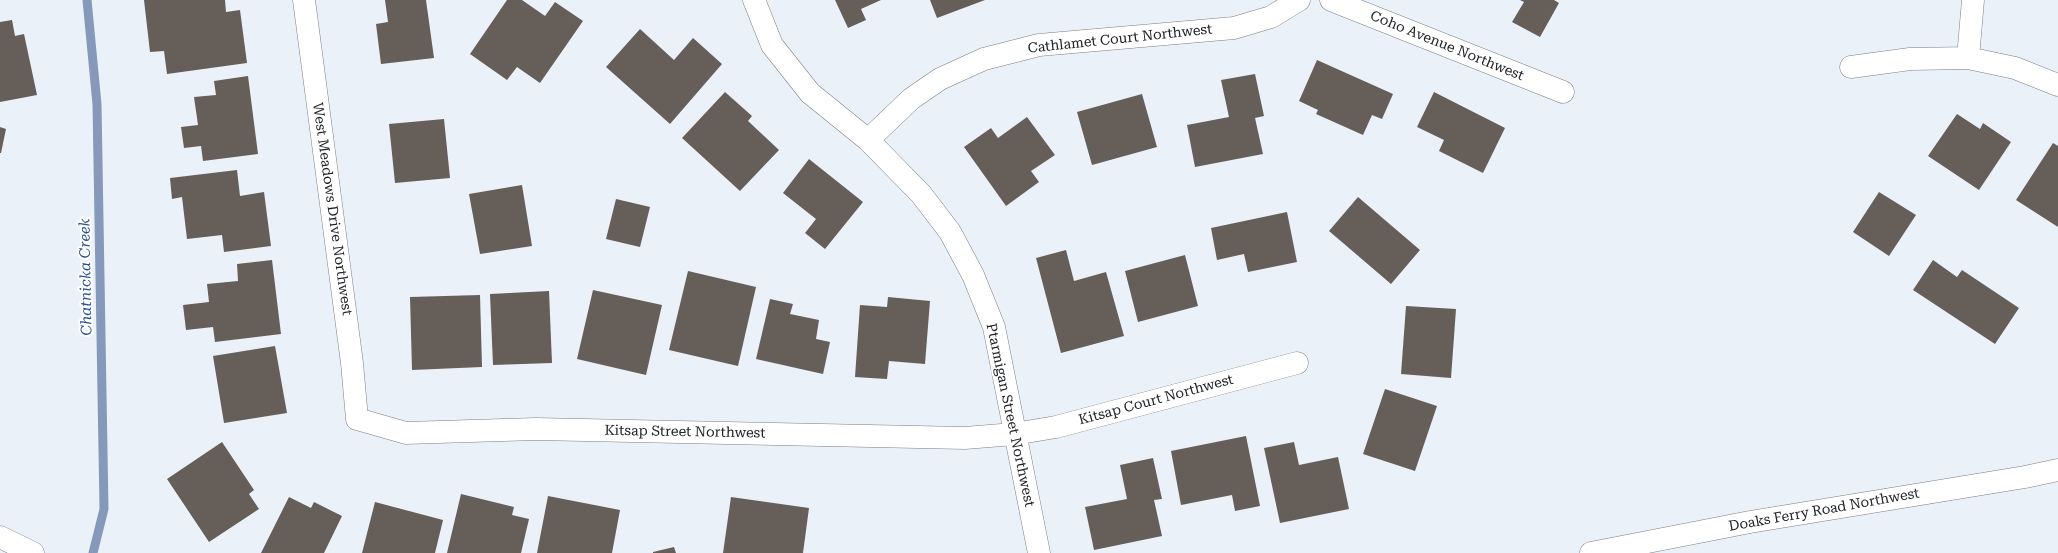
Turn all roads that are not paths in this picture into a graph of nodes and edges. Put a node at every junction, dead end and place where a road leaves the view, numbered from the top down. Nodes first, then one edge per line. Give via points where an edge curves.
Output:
1 (304, 0) edge
2 (754, 0) edge
3 (1298, 0) edge
4 (1331, 0) edge
5 (1973, 0) edge
6 (1968, 58) junction
7 (1851, 67) dead end
8 (2058, 84) edge
9 (1563, 92) dead end
10 (868, 140) junction
11 (1297, 363) dead end
12 (357, 419) joint
13 (1014, 434) junction
14 (2058, 470) edge
15 (0, 537) edge
16 (32, 553) edge
17 (1039, 553) edge
18 (1591, 553) edge

1 - 12 street, West Meadows Drive Northwest via 352,363
2 - 10 street, Ptarmigan Street Northwest via 772,45 810,93
3 - 10 street, Cathlamet Court Northwest via 1271,17 1234,28 1038,45 984,59 940,79 911,99
4 - 9 street, Coho Avenue Northwest
5 - 6 street
6 - 7 street via 1910,59
6 - 8 street via 2015,68
10 - 13 street, Ptarmigan Street Northwest via 921,194 950,232 973,275 994,327
11 - 13 street, Kitsap Court Northwest via 1056,426
12 - 13 street, Kitsap Street Northwest via 406,433 536,429 965,438
13 - 17 street, Ptarmigan Street Northwest
14 - 18 street, Doaks Ferry Road Northwest via 1750,522
15 - 16 street

